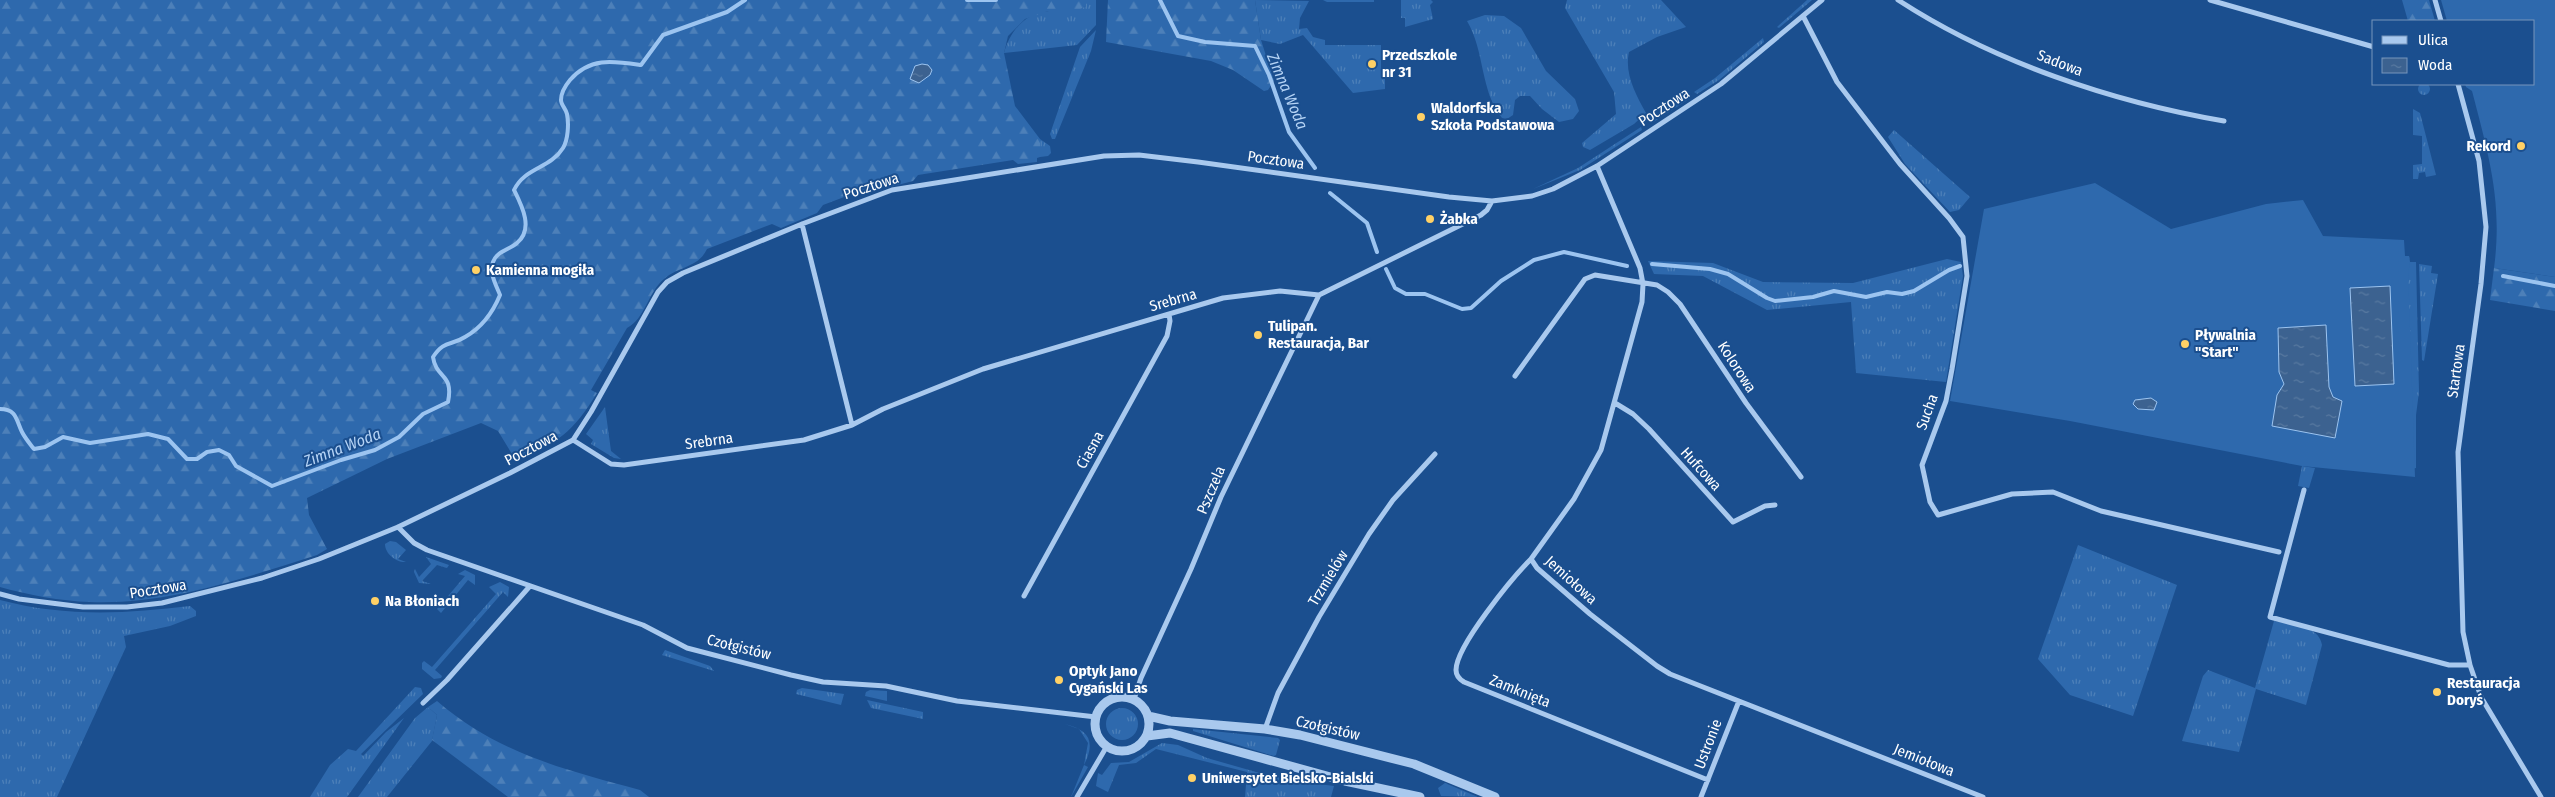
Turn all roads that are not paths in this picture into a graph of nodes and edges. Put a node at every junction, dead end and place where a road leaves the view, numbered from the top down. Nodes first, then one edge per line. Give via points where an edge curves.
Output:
1 (1822, 0) edge
2 (1898, 0) edge
3 (2210, 0) edge
4 (2435, 0) edge
5 (1803, 16) junction
6 (2441, 20) edge
7 (2372, 46) edge
8 (2458, 85) edge
9 (2224, 121) dead end
10 (1597, 166) junction
11 (1492, 200) junction
12 (802, 224) junction
13 (1644, 284) junction
14 (1319, 295) junction
15 (1169, 314) junction
16 (1514, 376) dead end
17 (1615, 403) junction
18 (852, 425) junction
19 (573, 440) junction
20 (1435, 454) dead end
21 (1801, 477) dead end
22 (2304, 490) dead end
23 (1775, 505) dead end
24 (398, 527) junction
25 (2279, 552) dead end
26 (1531, 559) junction
27 (530, 586) junction
28 (0, 594) edge
29 (1024, 596) dead end
30 (2470, 664) junction
31 (1134, 699) junction
32 (1739, 701) junction
33 (423, 703) dead end
34 (1148, 716) junction
35 (1096, 717) junction
36 (1265, 729) junction
37 (1147, 736) junction
38 (1107, 746) junction
39 (1708, 780) junction
40 (1077, 797) edge
41 (1420, 797) edge
42 (1495, 797) edge
43 (1701, 797) edge
44 (1983, 797) edge
45 (2541, 797) edge

1 - 5 street, Pocztowa
2 - 9 street, Sadowa via 1957,36 2094,90 2177,113
3 - 7 street
4 - 6 street
5 - 10 street, Pocztowa via 1722,84
5 - 25 street, Sucha via 1837,82 1900,164 1963,238 1967,276 1952,369 1946,401 1922,465 1930,502 1938,515 2012,494 2053,492 2101,511
8 - 30 street, Startowa via 2479,161 2486,227 2458,452 2461,608
10 - 11 street, Pocztowa via 1546,191 1521,198
10 - 13 street, Jemiołowa via 1634,252
11 - 12 street, Pocztowa via 1407,192 1139,155 1104,156 892,190
11 - 14 street via 1481,215
12 - 18 street
12 - 19 street, Pocztowa via 667,282 650,305 592,412
13 - 16 street via 1595,275 1585,279
13 - 17 street, Jemiołowa
13 - 21 street, Kolorowa via 1662,288 1680,304 1746,403
14 - 15 street, Srebrna via 1280,291 1253,293
14 - 31 street, Pszczela via 1221,497
15 - 18 street, Srebrna via 983,369
15 - 29 street, Ciasna via 1167,336
17 - 23 street, Hufcowa via 1634,414 1649,429 1733,522
17 - 26 street, Jemiołowa via 1594,465
18 - 19 street, Srebrna via 804,440 624,464 611,464
19 - 24 street, Pocztowa
20 - 36 street, Trzmielów via 1393,500 1369,534 1319,616 1271,708
22 - 30 street via 2270,617 2449,665
24 - 27 street, Czołgistów via 414,543 427,550
24 - 28 street, Pocztowa via 262,578 162,603 82,607
26 - 32 street, Jemiołowa via 1543,576 1657,666
26 - 39 street, Zamknięta via 1509,581 1475,631 1457,662 1458,678
27 - 33 street
27 - 35 street, Czołgistów via 643,625 687,648 799,677 823,682 886,686 957,700
30 - 45 street, Startowa via 2486,707
31 - 34 street
31 - 35 street via 1109,700
32 - 39 street, Ustronie
32 - 44 street, Jemiołowa
34 - 36 street, Czołgistów
34 - 37 street
35 - 38 street via 1097,734
36 - 42 street, Czołgistów via 1395,758
37 - 38 street via 1128,751
37 - 41 street via 1170,733
38 - 40 street
39 - 43 street, Ustronie

